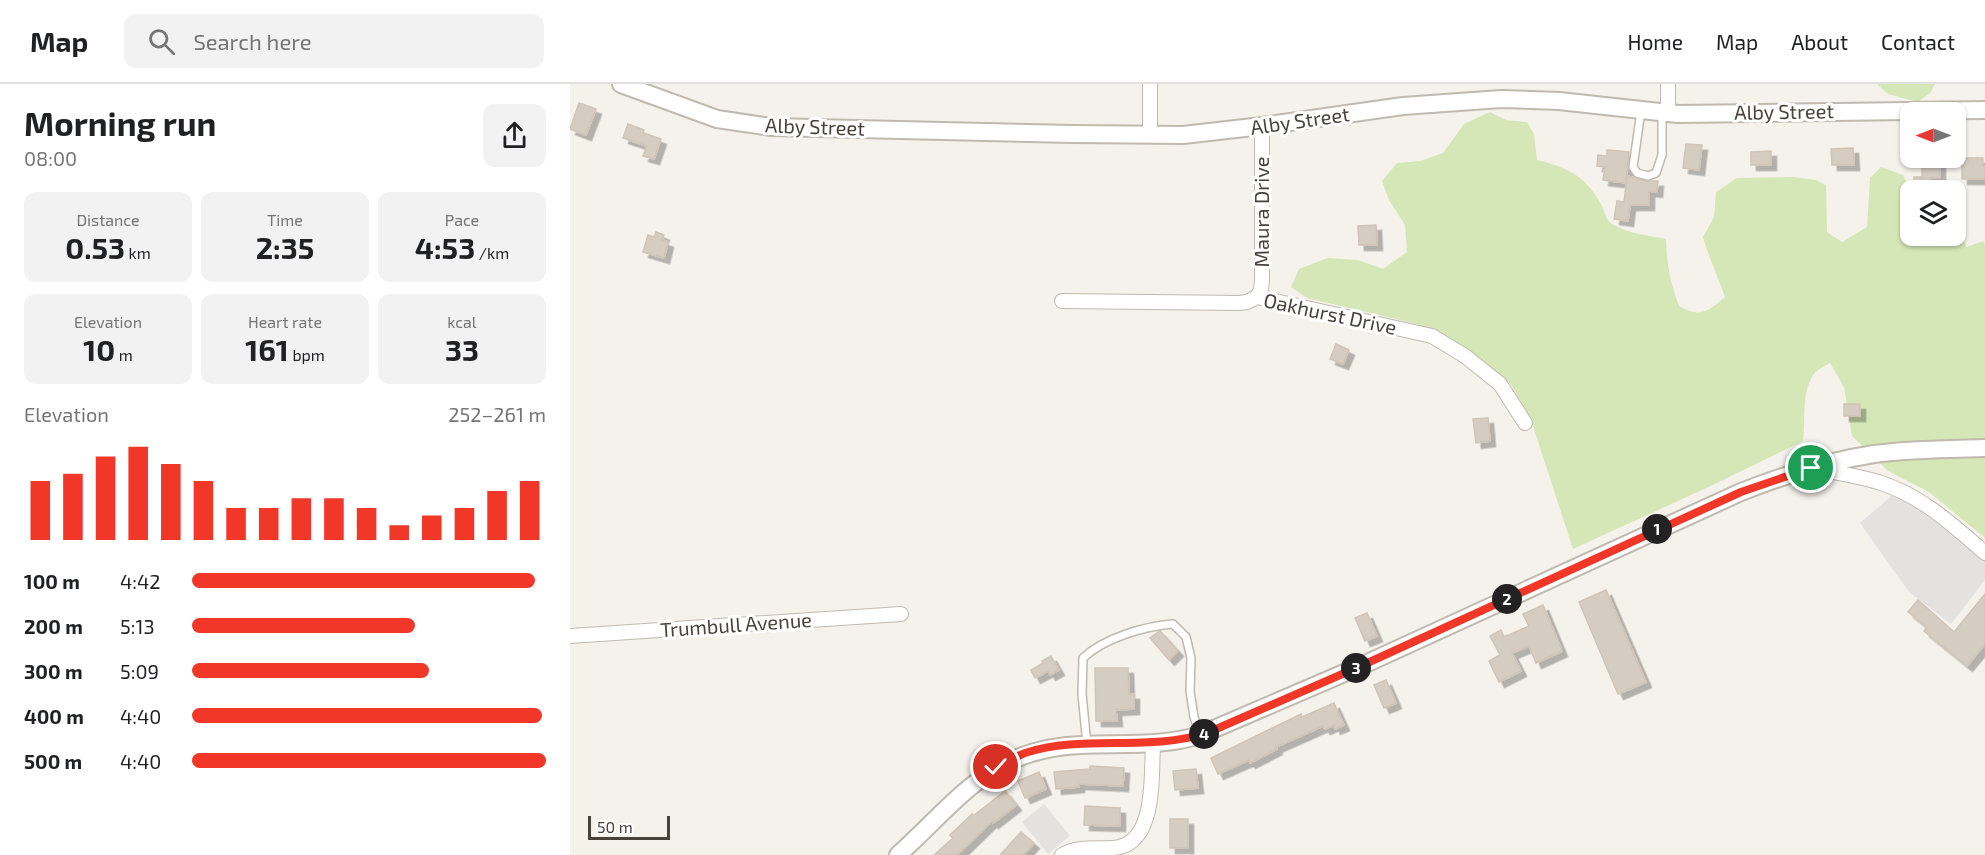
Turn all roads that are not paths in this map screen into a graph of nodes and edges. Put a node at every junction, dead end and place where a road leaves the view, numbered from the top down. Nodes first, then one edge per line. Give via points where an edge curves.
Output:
1 (621, 84) edge
2 (1150, 84) edge
3 (1668, 84) edge
4 (1985, 110) edge
5 (1641, 111) junction
6 (1665, 113) junction
7 (1262, 126) junction
8 (1150, 135) junction
9 (1257, 297) junction
10 (1062, 301) dead end
11 (1525, 423) dead end
12 (1985, 448) edge
13 (1811, 468) junction
14 (1985, 553) edge
15 (901, 614) dead end
16 (570, 636) edge
17 (1200, 735) junction
18 (1153, 744) junction
19 (1087, 745) junction
20 (898, 855) edge
21 (1062, 855) edge

1 - 8 street, Alby Street via 717,119 771,127
2 - 8 street
3 - 6 street
4 - 6 street, Alby Street
5 - 6 street, Alby Street
5 - 6 lane via 1633,167 1637,173 1648,176 1656,173 1662,155
5 - 7 street, Alby Street via 1501,99 1403,106
7 - 8 street, Alby Street
7 - 9 street, Maura Drive via 1262,280
9 - 10 street, Oakhurst Drive via 1239,303
9 - 11 street, Oakhurst Drive via 1432,336 1500,384
12 - 13 street via 1877,454
13 - 14 street via 1901,490 1938,513
13 - 17 street via 1741,492
15 - 16 street, Trumbull Avenue
17 - 18 street
17 - 19 lane via 1190,691 1191,658 1186,637 1173,624 1151,626 1101,645 1083,658
18 - 19 street
18 - 21 street via 1147,815 1135,840 1124,848 1074,850
19 - 20 street via 1041,749 996,767

